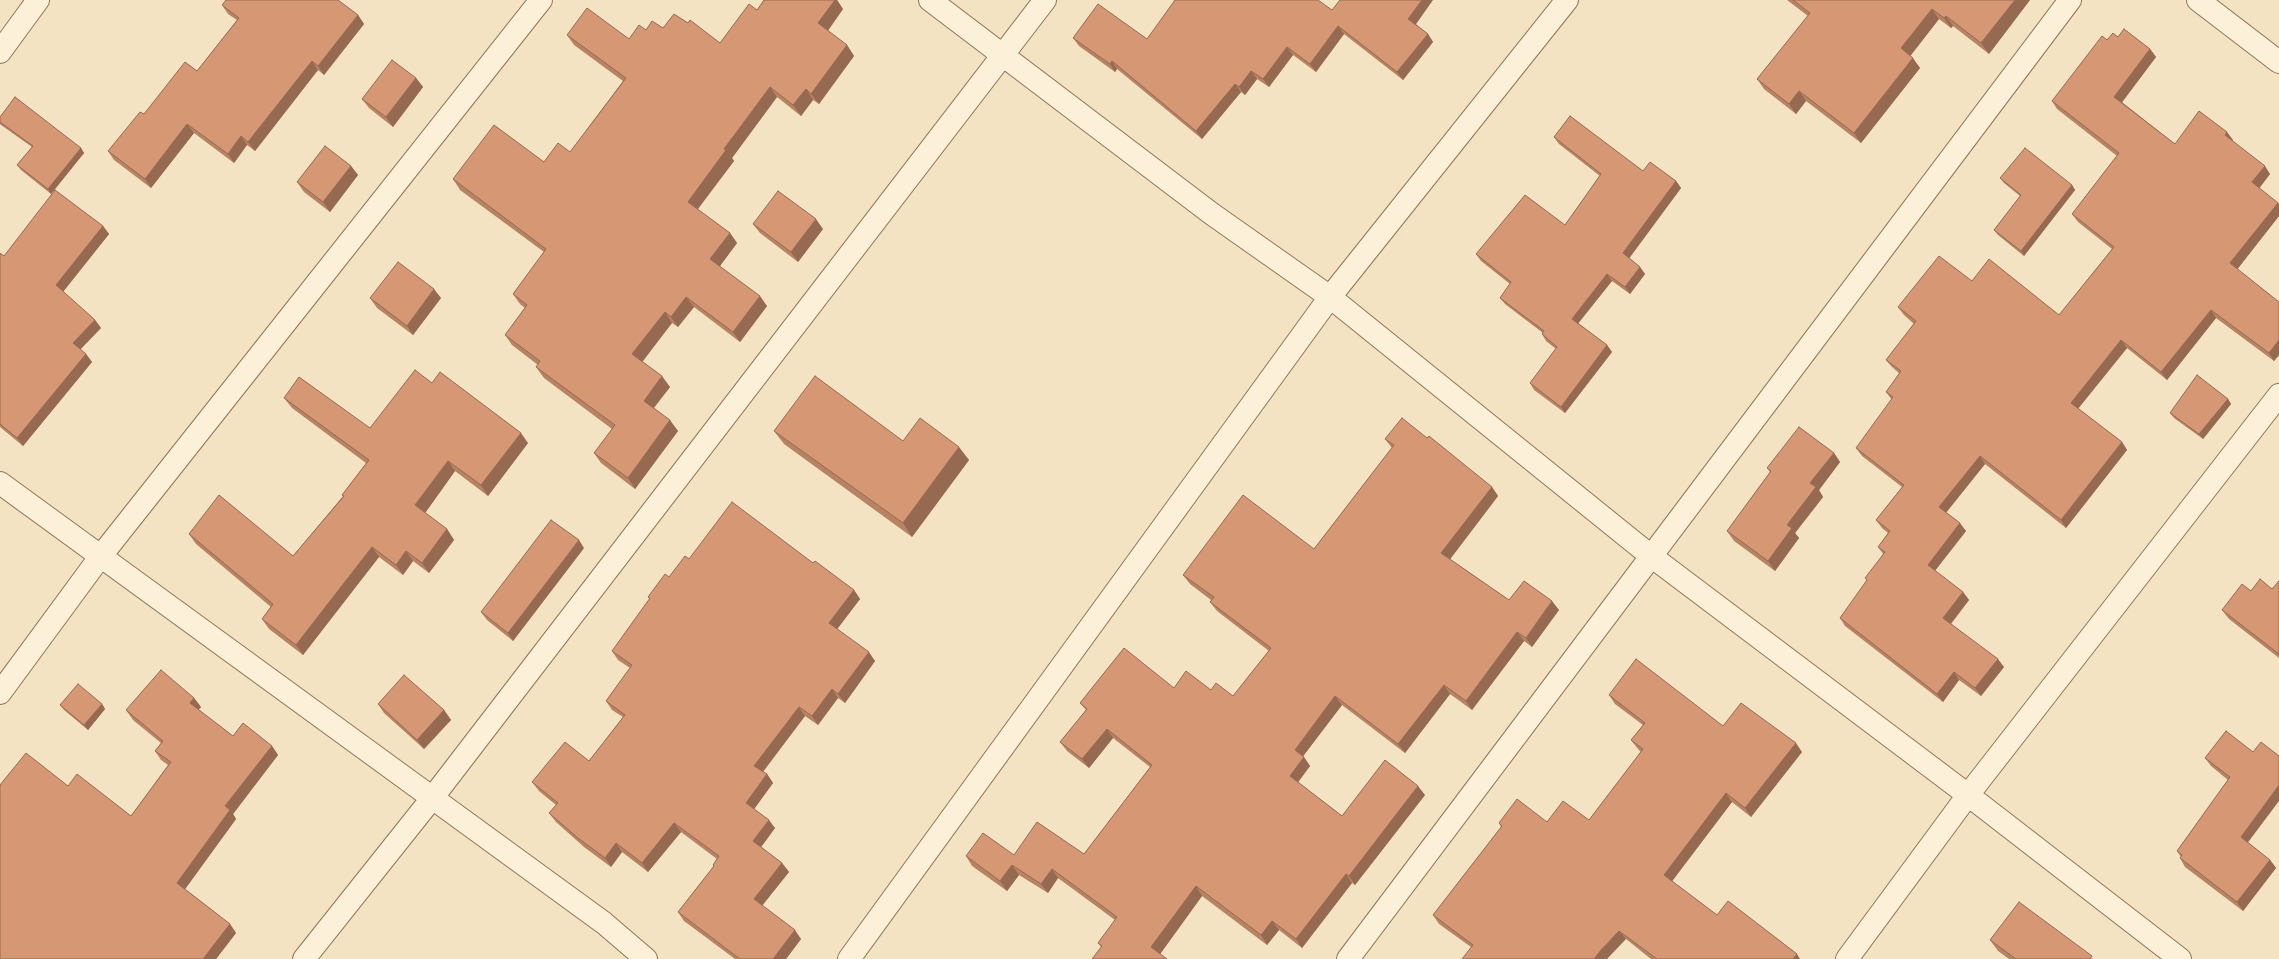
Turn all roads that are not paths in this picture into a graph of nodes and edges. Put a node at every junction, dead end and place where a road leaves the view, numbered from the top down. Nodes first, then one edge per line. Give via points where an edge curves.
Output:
1 (38, 0) edge
2 (541, 0) edge
3 (930, 0) edge
4 (1045, 0) edge
5 (1567, 0) edge
6 (2070, 0) edge
7 (2198, 0) edge
8 (0, 52) edge
9 (1003, 56) junction
10 (2279, 62) edge
11 (1330, 297) junction
12 (2279, 395) edge
13 (0, 482) edge
14 (1651, 556) junction
15 (100, 557) junction
16 (0, 693) edge
17 (1968, 795) junction
18 (433, 797) junction
19 (304, 959) edge
20 (646, 959) edge
21 (849, 959) edge
22 (1348, 959) edge
23 (1847, 959) edge
24 (2180, 959) edge

1 - 8 street
2 - 15 street
3 - 9 street
4 - 9 street
5 - 11 street
6 - 14 street
7 - 10 street
9 - 11 street via 1212,214
9 - 18 street
11 - 14 street
11 - 21 street
12 - 17 street
13 - 15 street
14 - 17 street
14 - 22 street
15 - 16 street
15 - 18 street
17 - 23 street
17 - 24 street
18 - 19 street
18 - 20 street via 604,923

